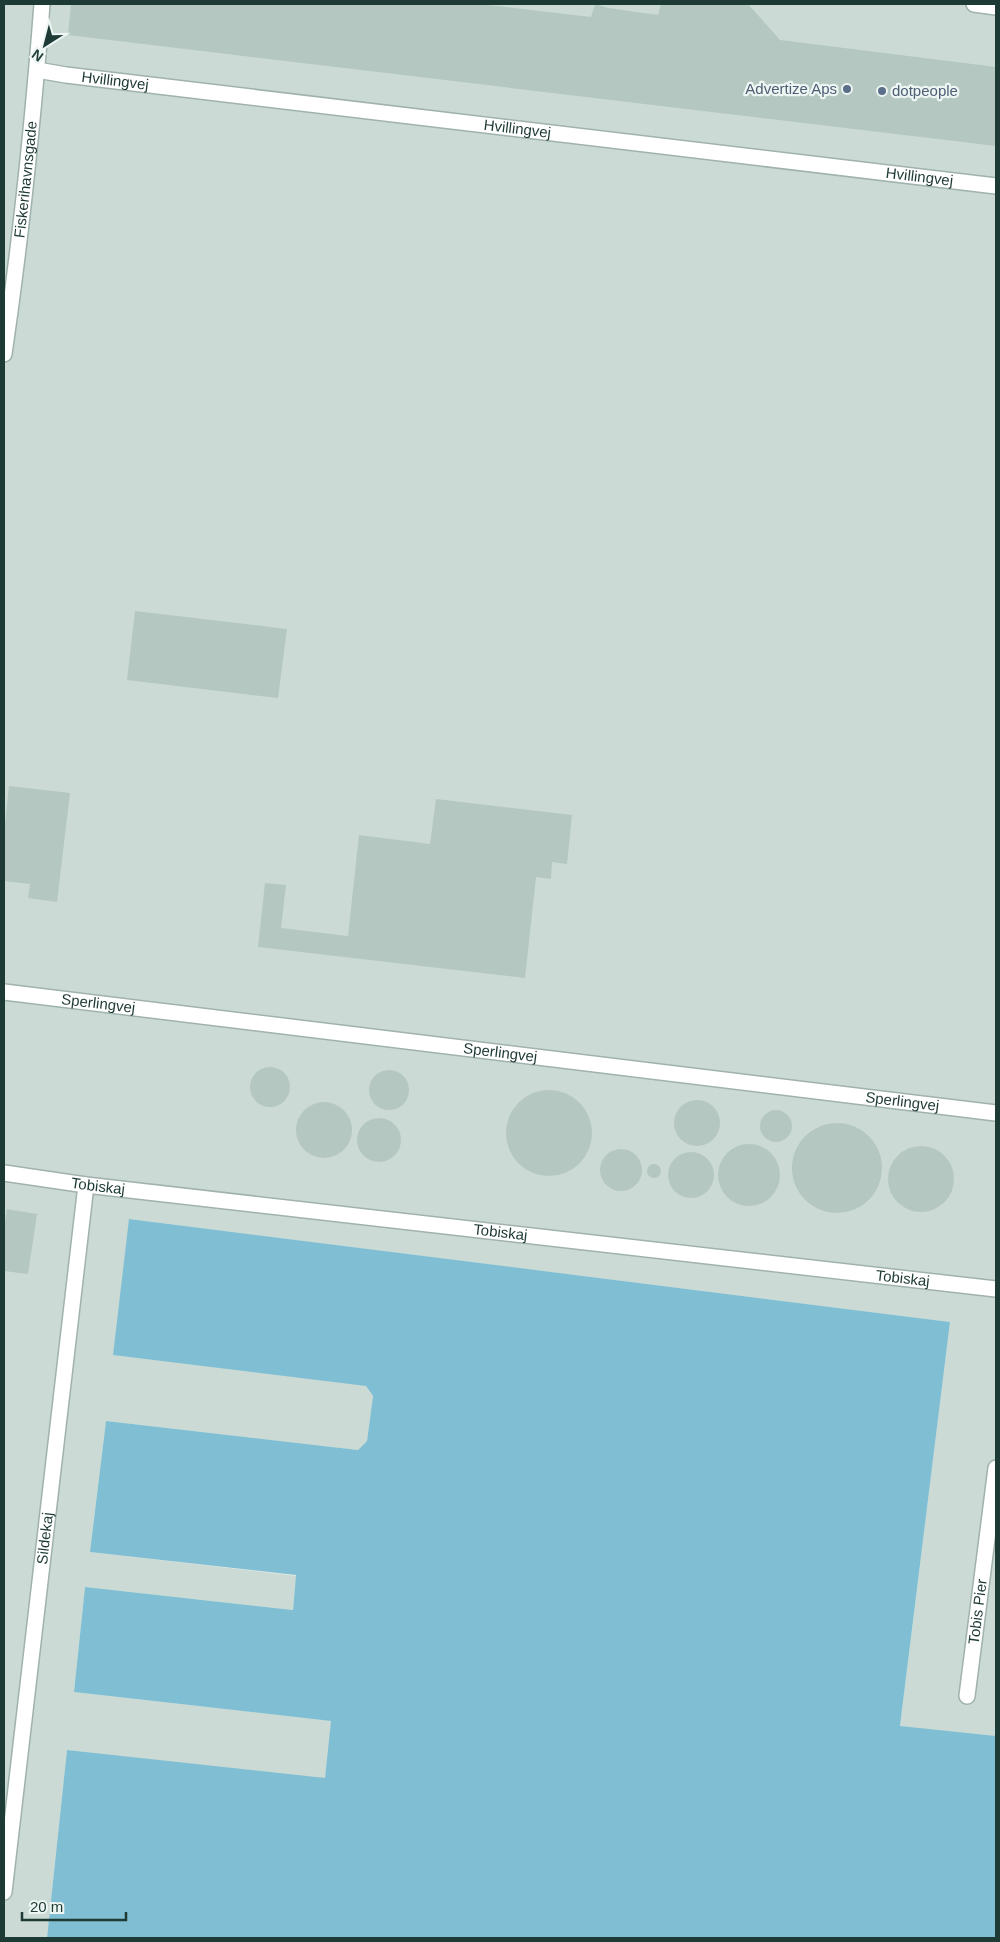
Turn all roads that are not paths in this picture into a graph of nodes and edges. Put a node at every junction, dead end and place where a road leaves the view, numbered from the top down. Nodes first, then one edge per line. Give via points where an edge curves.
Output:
1 (42, 4) edge
2 (974, 4) edge
3 (996, 6) edge
4 (37, 70) junction
5 (996, 186) edge
6 (4, 354) edge
7 (4, 992) edge
8 (996, 1113) edge
9 (4, 1174) edge
10 (86, 1185) junction
11 (996, 1288) edge
12 (996, 1468) edge
13 (967, 1696) dead end
14 (4, 1892) edge

1 - 4 street, Fiskerihavnsgade
2 - 3 street
4 - 5 street, Hvillingvej
4 - 6 street, Fiskerihavnsgade
7 - 8 street, Sperlingvej
9 - 10 street, Tobiskaj
10 - 11 street, Tobiskaj
10 - 14 street, Sildekaj
12 - 13 street, Tobis Pier

